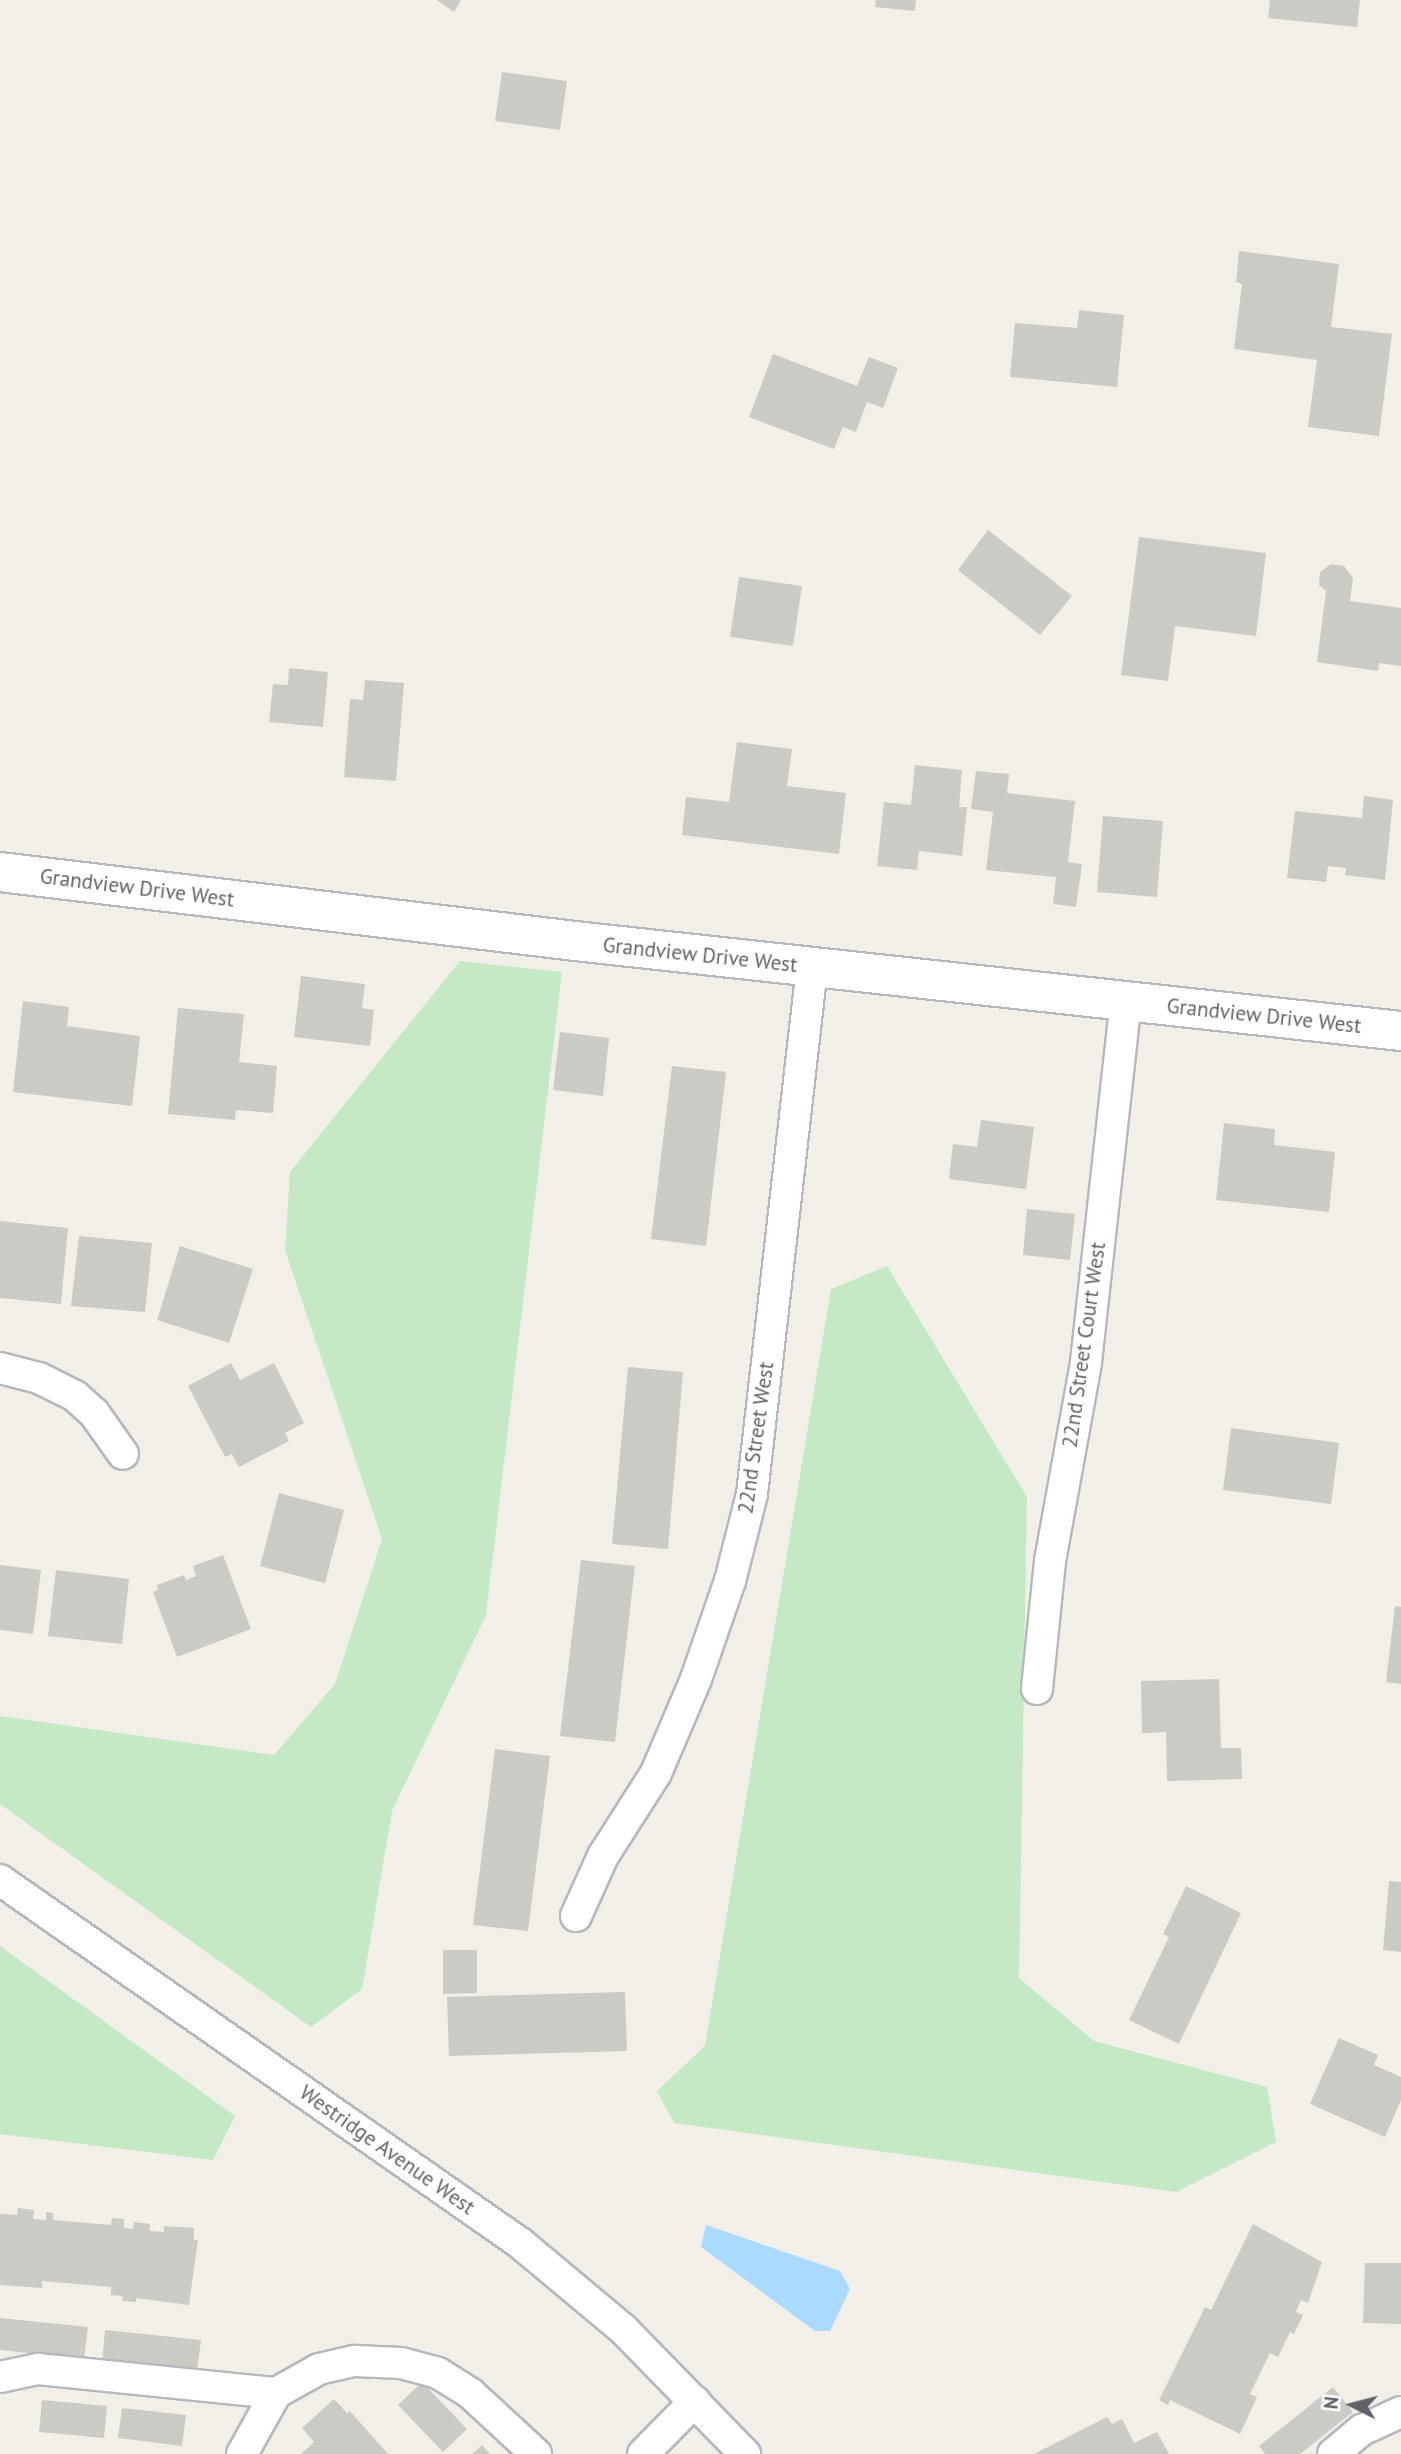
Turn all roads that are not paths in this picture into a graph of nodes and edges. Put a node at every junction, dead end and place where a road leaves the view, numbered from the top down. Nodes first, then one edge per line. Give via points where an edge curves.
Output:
1 (0, 872) edge
2 (812, 967) junction
3 (1126, 1000) junction
4 (1401, 1031) edge
5 (0, 1368) edge
6 (123, 1454) dead end
7 (1037, 1689) dead end
8 (0, 1880) edge
9 (576, 1916) dead end
10 (0, 2377) edge
11 (276, 2393) junction
12 (695, 2401) junction
13 (1401, 2412) edge
14 (242, 2454) edge
15 (536, 2454) edge
16 (643, 2454) edge
17 (745, 2454) edge
18 (1333, 2454) edge

1 - 2 street, Grandview Drive West
2 - 3 street, Grandview Drive West
2 - 9 street, 22nd Street West via 752,1493 730,1581 696,1679 656,1773 603,1856
3 - 4 street, Grandview Drive West
3 - 7 street, 22nd Street Court West via 1086,1362 1050,1561
5 - 6 street via 39,1378 75,1396 94,1413
8 - 12 street, Westridge Avenue West via 520,2243 623,2329
10 - 11 street via 38,2369
11 - 14 street
11 - 15 street via 339,2363 380,2361 420,2367 470,2393
12 - 16 street
12 - 17 street, Westridge Avenue West
13 - 18 street via 1362,2430

